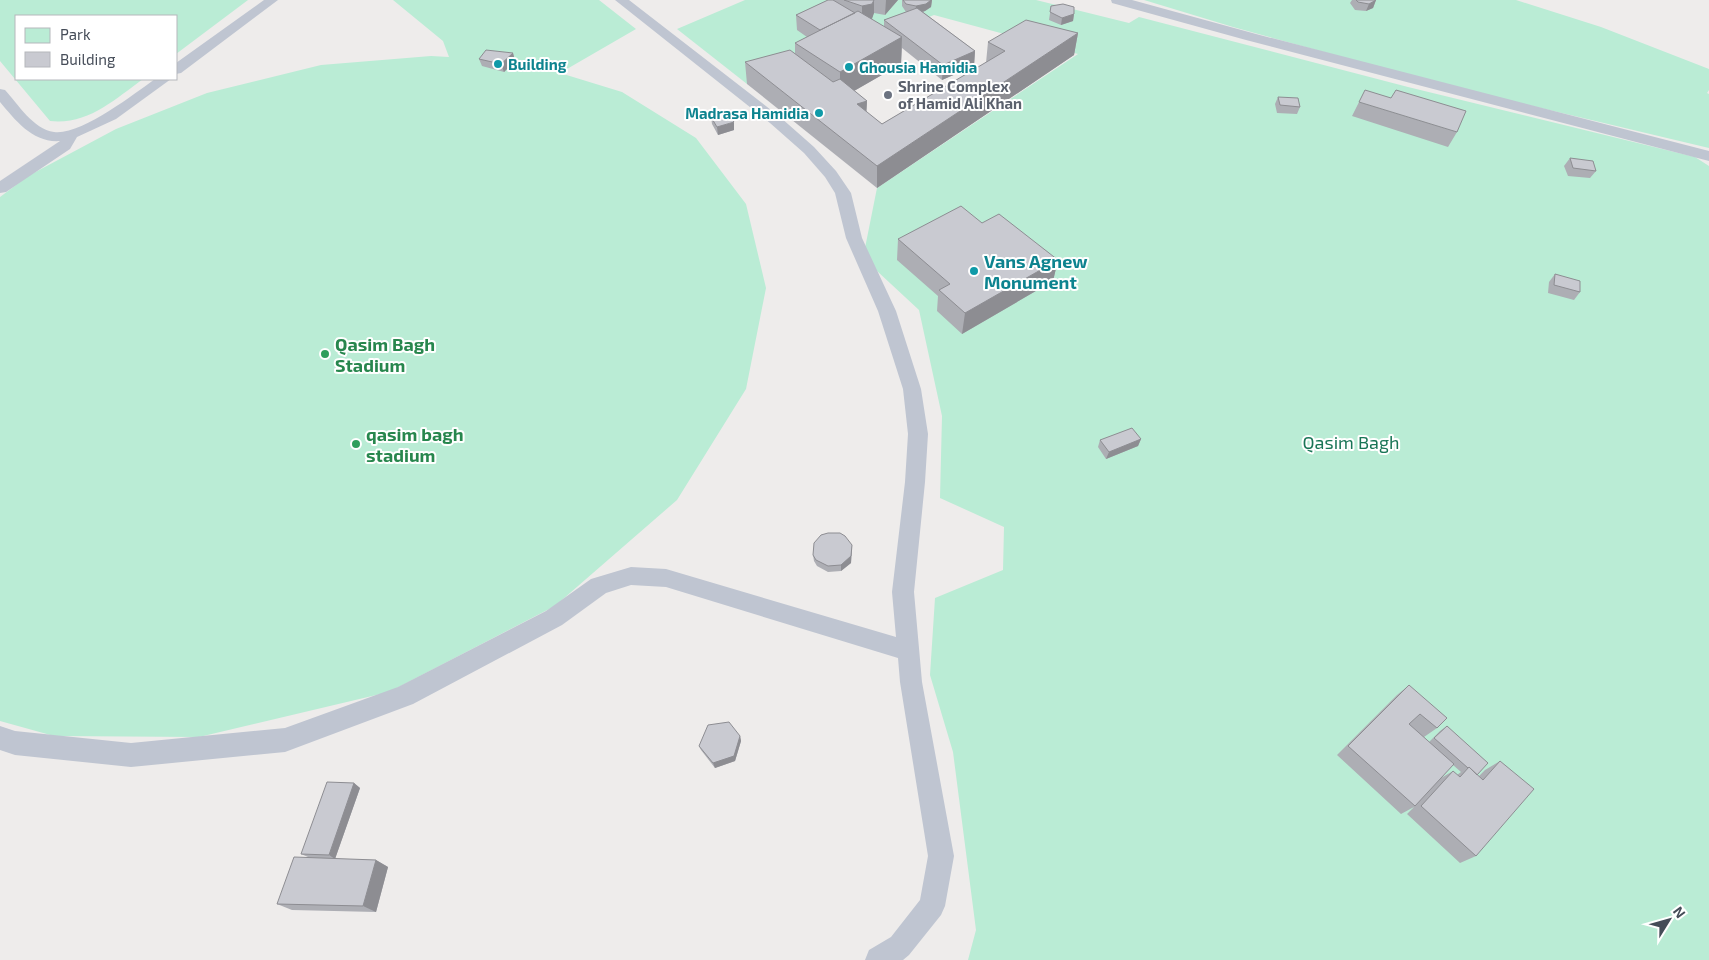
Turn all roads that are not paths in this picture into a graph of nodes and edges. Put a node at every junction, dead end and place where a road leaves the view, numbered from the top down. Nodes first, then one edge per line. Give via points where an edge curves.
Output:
1 (272, 0) edge
2 (621, 0) edge
3 (1117, 0) edge
4 (178, 69) edge
5 (163, 80) edge
6 (0, 93) edge
7 (72, 134) junction
8 (1709, 156) edge
9 (0, 188) edge
10 (908, 651) junction
11 (0, 738) edge
12 (879, 960) edge

1 - 4 lane
2 - 10 lane via 775,120 830,174 843,194 854,238 888,311 912,389 918,434 916,482 903,592
3 - 8 lane
5 - 7 lane via 129,104
6 - 7 lane via 37,131 53,137
7 - 9 lane via 65,146
10 - 11 lane via 666,578 632,576 599,586 554,618 405,696 285,740 131,754 15,743
10 - 12 lane via 910,682 941,856 932,906 900,946

